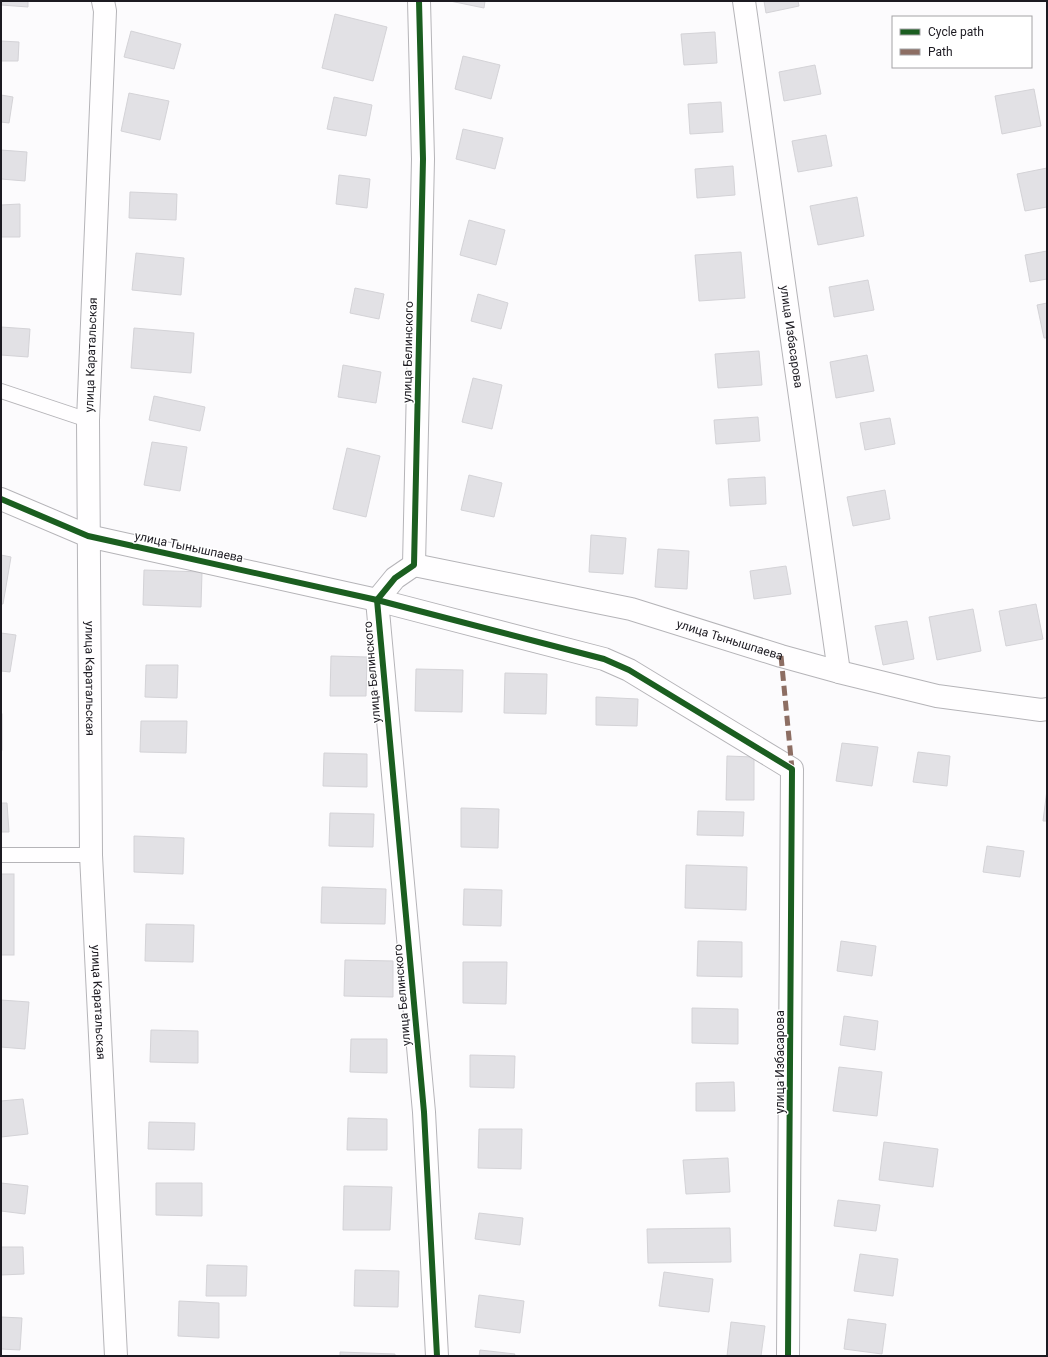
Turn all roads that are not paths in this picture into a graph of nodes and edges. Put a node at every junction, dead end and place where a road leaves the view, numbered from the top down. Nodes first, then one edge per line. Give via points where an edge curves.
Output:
1 (103, 1) edge
2 (419, 1) edge
3 (744, 1) edge
4 (1, 391) edge
5 (88, 420) junction
6 (1, 499) edge
7 (88, 536) junction
8 (414, 565) junction
9 (377, 600) junction
10 (839, 672) junction
11 (1047, 709) edge
12 (792, 769) joint
13 (1, 855) edge
14 (91, 855) junction
15 (116, 1356) edge
16 (437, 1356) edge
17 (788, 1356) edge

1 - 5 street, улица Каратальская via 105,11
2 - 8 street, улица Белинского via 423,159
3 - 10 street, улица Избасарова
4 - 5 lane
5 - 7 street, улица Каратальская
6 - 7 street, улица Тынышпаева
7 - 9 street, улица Тынышпаева
7 - 14 street, улица Каратальская
8 - 9 street via 395,578
8 - 10 street, улица Тынышпаева via 631,609
9 - 12 street, улица Тынышпаева via 604,659 629,670
9 - 16 street, улица Белинского via 424,1112
10 - 11 street, улица Тынышпаева via 937,696
12 - 17 street, улица Избасарова
13 - 14 lane
14 - 15 street, улица Каратальская

